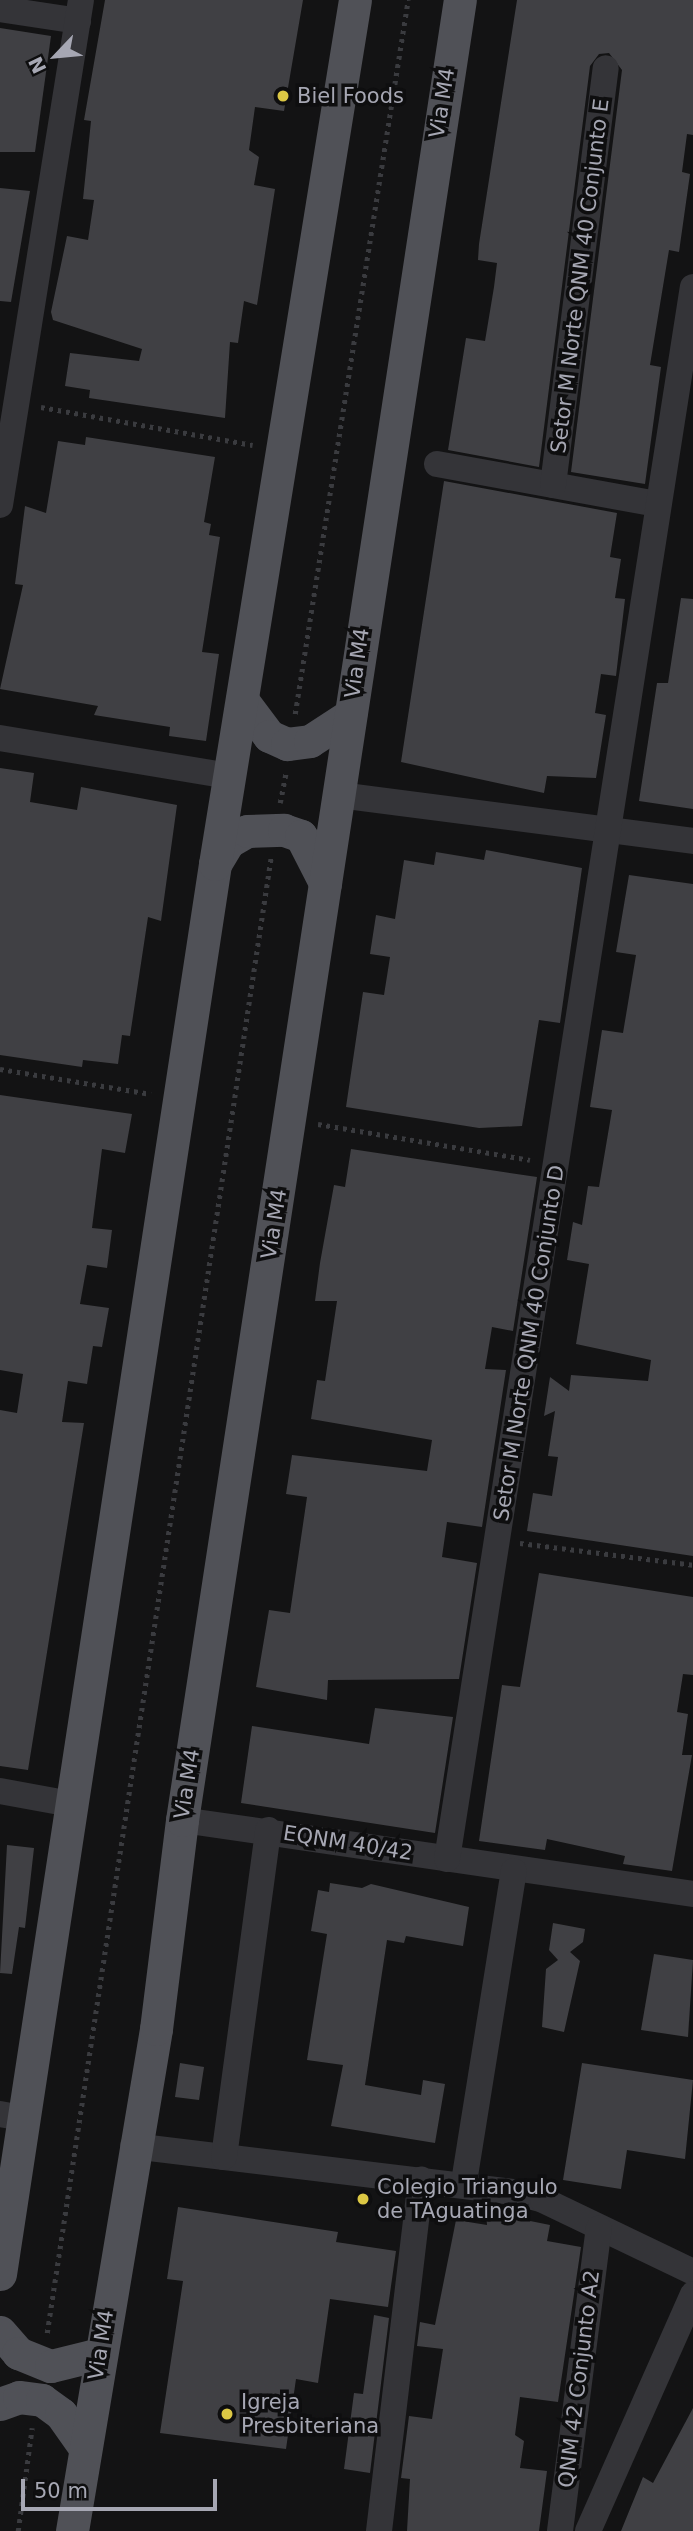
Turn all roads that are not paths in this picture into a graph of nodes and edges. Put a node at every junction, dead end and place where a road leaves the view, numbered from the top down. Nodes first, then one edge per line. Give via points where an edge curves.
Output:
1 (441, 0) edge
2 (357, 4) edge
3 (0, 9) edge
4 (80, 11) edge
5 (457, 16) edge
6 (606, 68) dead end
7 (693, 287) edge
8 (437, 464) dead end
9 (553, 485) junction
10 (658, 504) junction
11 (0, 505) edge
12 (242, 700) junction
13 (350, 715) junction
14 (0, 738) edge
15 (230, 776) junction
16 (340, 795) junction
17 (606, 826) junction
18 (693, 841) edge
19 (215, 864) junction
20 (325, 883) junction
21 (0, 1791) edge
22 (71, 1804) junction
23 (182, 1820) junction
24 (268, 1830) junction
25 (447, 1859) junction
26 (514, 1871) junction
27 (693, 1894) edge
28 (14, 2116) edge
29 (133, 2146) junction
30 (224, 2157) junction
31 (421, 2179) junction
32 (464, 2182) junction
33 (598, 2228) junction
34 (693, 2272) edge
35 (0, 2274) edge
36 (693, 2294) edge
37 (0, 2332) edge
38 (99, 2354) junction
39 (0, 2403) edge
40 (85, 2448) junction
41 (72, 2531) edge
42 (379, 2531) edge
43 (560, 2531) edge
44 (588, 2531) edge

1 - 5 main road
2 - 12 main road
3 - 4 street
4 - 11 street
5 - 13 main road, Via M4
6 - 9 street, Setor M Norte QNM 40 Conjunto E
7 - 10 street, Setor M Norte QNM 40 Conjunto D
8 - 9 street
9 - 10 street
10 - 17 street, Setor M Norte QNM 40 Conjunto D
12 - 13 main road via 269,736 290,743 310,741
12 - 15 main road
13 - 16 main road, Via M4
14 - 15 street
15 - 19 main road
16 - 17 street
16 - 20 main road, Via M4
17 - 18 street
17 - 25 street, Setor M Norte QNM 40 Conjunto D via 559,1165
19 - 20 main road via 228,842 247,831 275,829 301,836
19 - 22 main road
20 - 23 main road, Via M4
21 - 22 street
22 - 28 main road
23 - 24 street, EQNM 40/42
23 - 29 main road, Via M4 via 156,2029
24 - 25 street, EQNM 40/42
24 - 30 street
25 - 26 street, EQNM 40/42
26 - 27 street, EQNM 40/42
26 - 32 street
28 - 35 main road
29 - 30 street
29 - 38 main road, Via M4
30 - 31 street
31 - 32 street
31 - 42 street
32 - 33 street via 543,2200
33 - 34 street
33 - 43 street, QNM 42 Conjunto A2
36 - 44 street, QNM 42 Conjunto A2
37 - 38 main road via 18,2353 42,2363 76,2363
38 - 40 main road, Via M4
39 - 40 main road via 35,2399 61,2414
40 - 41 main road, Via M4

